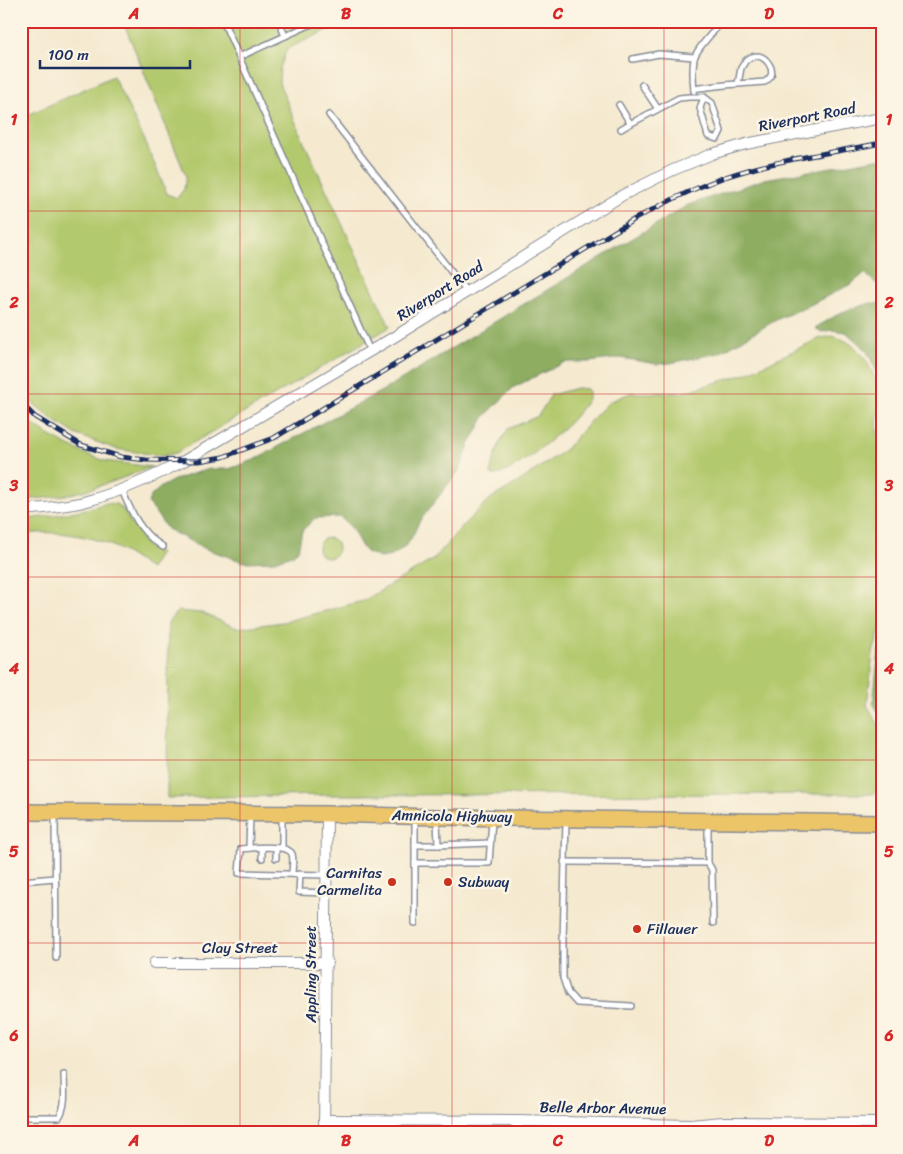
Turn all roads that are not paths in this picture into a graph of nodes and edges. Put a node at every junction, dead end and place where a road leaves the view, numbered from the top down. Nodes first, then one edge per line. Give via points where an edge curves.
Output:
1 (223, 21) edge
2 (279, 21) edge
3 (318, 21) edge
4 (720, 24) dead end
5 (285, 36) junction
6 (21, 57) edge
7 (694, 57) junction
8 (239, 58) junction
9 (632, 59) dead end
10 (21, 68) edge
11 (738, 84) junction
12 (642, 85) dead end
13 (694, 89) junction
14 (694, 97) junction
15 (704, 97) junction
16 (619, 105) dead end
17 (658, 109) junction
18 (330, 116) dead end
19 (882, 118) edge
20 (630, 124) junction
21 (621, 129) dead end
22 (717, 139) junction
23 (717, 153) junction
24 (467, 292) junction
25 (370, 351) junction
26 (122, 490) junction
27 (21, 510) edge
28 (163, 547) dead end
29 (21, 812) edge
30 (55, 812) junction
31 (250, 814) junction
32 (282, 814) junction
33 (327, 814) junction
34 (415, 816) junction
35 (437, 817) junction
36 (492, 817) junction
37 (566, 818) junction
38 (708, 820) junction
39 (882, 822) edge
40 (490, 843) junction
41 (415, 845) junction
42 (438, 845) junction
43 (249, 848) junction
44 (262, 848) junction
45 (279, 848) junction
46 (262, 858) dead end
47 (276, 858) dead end
48 (415, 862) junction
49 (564, 862) junction
50 (708, 863) junction
51 (262, 867) dead end
52 (262, 874) junction
53 (292, 874) junction
54 (300, 874) junction
55 (326, 875) junction
56 (55, 878) junction
57 (21, 881) edge
58 (326, 893) junction
59 (415, 923) dead end
60 (713, 923) dead end
61 (56, 958) dead end
62 (154, 963) dead end
63 (327, 963) junction
64 (631, 1006) dead end
65 (64, 1074) dead end
66 (21, 1117) edge
67 (324, 1120) junction
68 (518, 1121) junction
69 (723, 1122) junction
70 (882, 1123) edge
71 (324, 1133) edge
72 (518, 1133) edge
73 (723, 1133) edge

1 - 8 lane
2 - 5 lane
3 - 5 lane
4 - 7 lane
5 - 8 lane
6 - 10 lane
7 - 9 lane via 659,54
7 - 13 lane
8 - 25 lane
11 - 11 lane via 765,82 772,71 769,64 760,56 746,60
11 - 13 lane
12 - 17 lane
13 - 14 lane
14 - 15 lane
14 - 17 lane via 679,98
15 - 22 lane via 712,103 721,130
15 - 22 lane via 700,108 708,136
16 - 20 lane
17 - 20 lane
18 - 24 lane
19 - 23 street, Riverport Road via 755,142
20 - 21 lane
22 - 23 lane
23 - 24 street, Riverport Road via 673,170 623,196
24 - 25 street, Riverport Road
25 - 26 street, Riverport Road via 184,461
26 - 27 street, Riverport Road via 85,502
26 - 28 lane via 139,524
29 - 30 main road, Amnicola Highway
30 - 31 main road, Amnicola Highway
30 - 56 lane
31 - 32 main road, Amnicola Highway
31 - 43 lane
32 - 33 main road, Amnicola Highway
32 - 45 lane
33 - 34 main road, Amnicola Highway
33 - 55 street, Appling Street
34 - 35 main road, Amnicola Highway
34 - 41 lane
35 - 36 main road, Amnicola Highway
35 - 42 lane
36 - 37 main road, Amnicola Highway
36 - 40 lane
37 - 38 main road, Amnicola Highway
37 - 49 lane
38 - 39 main road, Amnicola Highway
38 - 50 lane
40 - 42 lane
40 - 48 lane via 489,863
41 - 42 lane
41 - 48 lane
43 - 44 lane
43 - 52 lane via 241,849 239,873
44 - 45 lane
44 - 46 lane
45 - 47 lane
45 - 53 lane via 292,854
48 - 59 lane
49 - 50 lane
49 - 64 lane via 563,978 568,993 577,1003
50 - 60 lane via 712,870
51 - 52 lane
52 - 53 lane via 276,871
53 - 54 lane
54 - 55 lane
54 - 58 lane via 299,892
55 - 58 street, Appling Street
56 - 57 lane
56 - 61 lane
58 - 63 street, Appling Street
62 - 63 street, Clay Street
63 - 67 street, Appling Street
65 - 66 lane via 64,1105 59,1117
67 - 68 street, Belle Arbor Avenue
67 - 71 street, Appling Street
68 - 69 street, Belle Arbor Avenue via 690,1125
68 - 72 street
69 - 70 street, Belle Arbor Avenue
69 - 73 street

